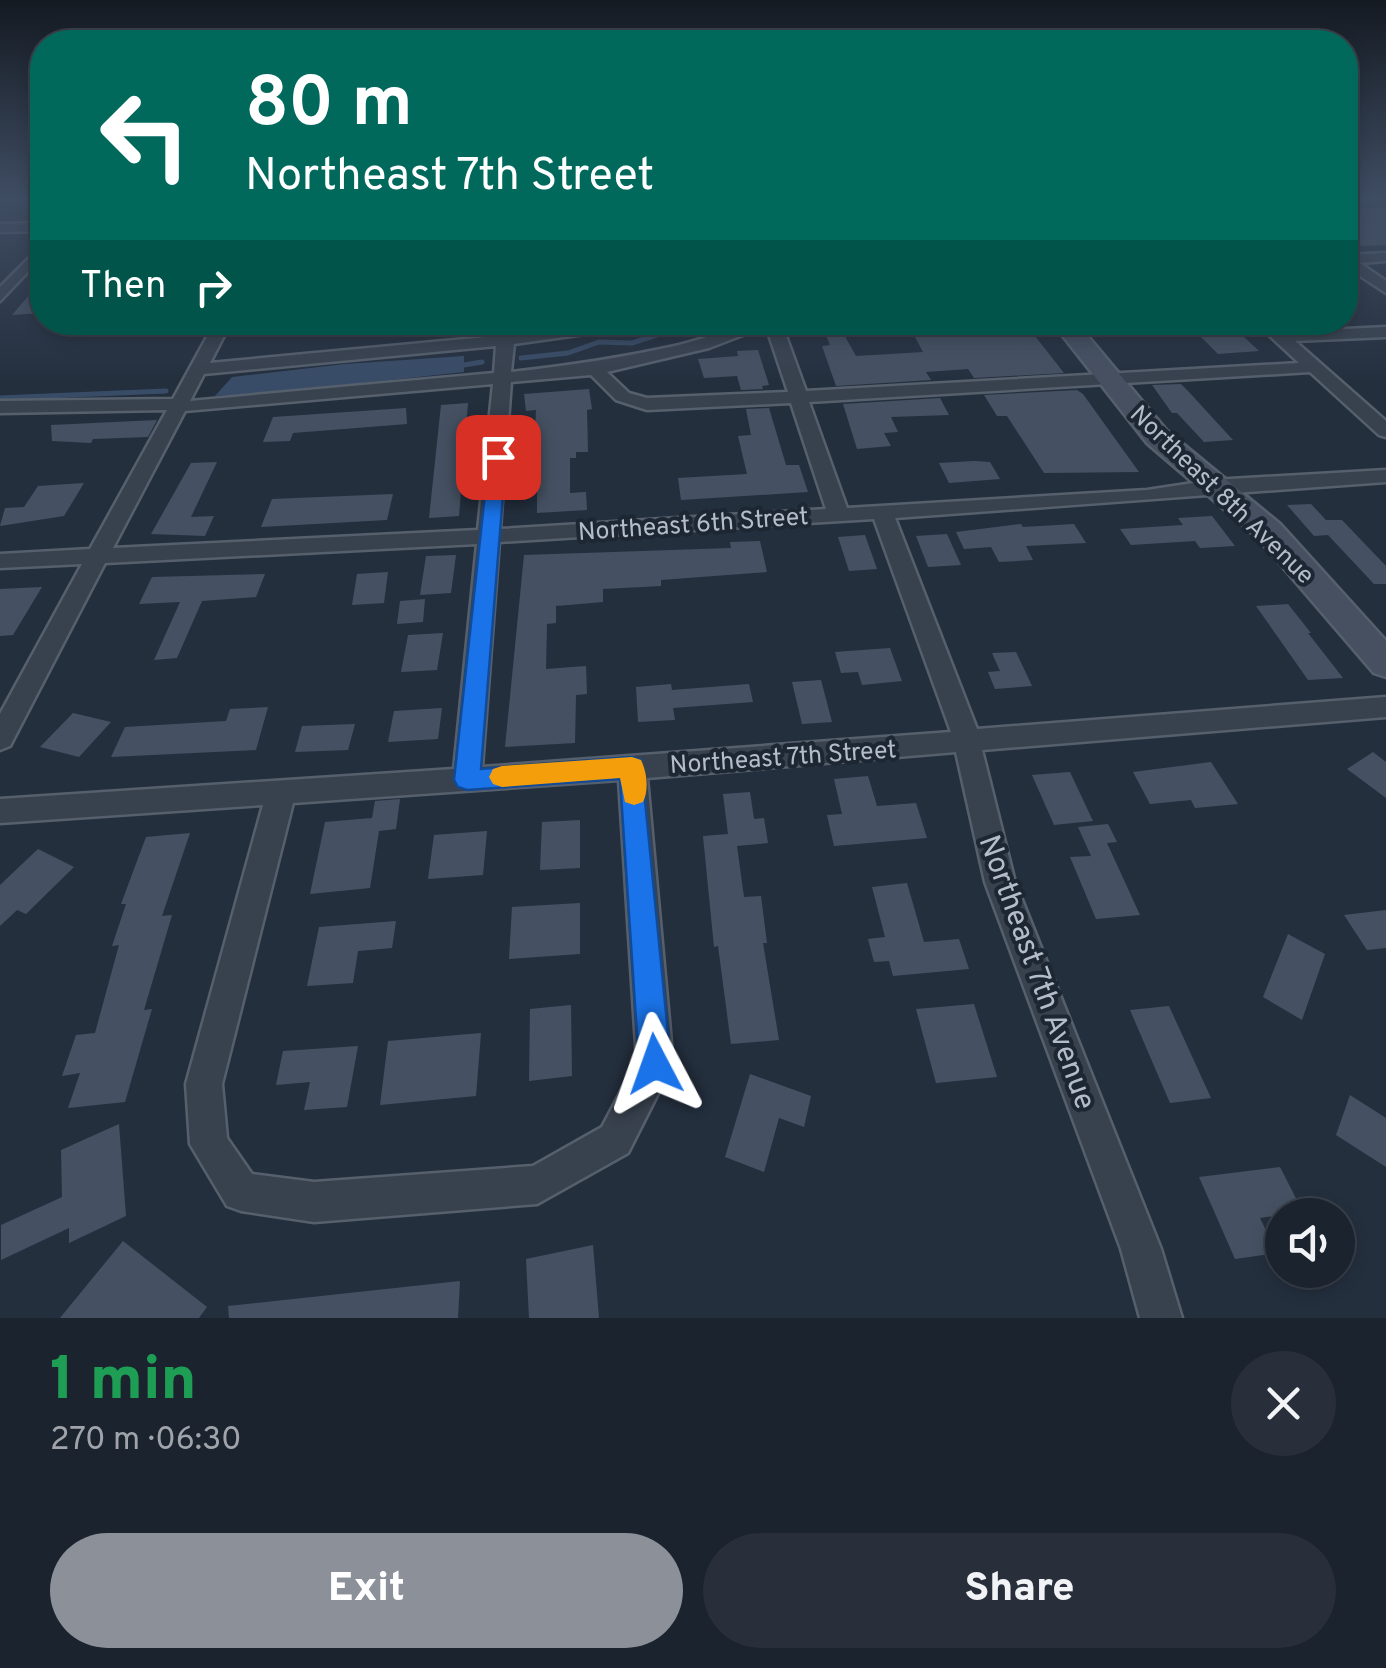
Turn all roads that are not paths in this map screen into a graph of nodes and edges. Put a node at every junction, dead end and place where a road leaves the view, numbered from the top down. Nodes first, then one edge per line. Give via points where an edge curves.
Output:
1 (30, 261) edge
2 (1358, 268) edge
3 (30, 284) edge
4 (4, 288) edge
5 (1386, 288) edge
6 (1386, 332) edge
7 (1358, 333) edge
8 (216, 335) edge
9 (482, 335) edge
10 (507, 335) edge
11 (727, 335) edge
12 (779, 335) edge
13 (1073, 335) edge
14 (1322, 335) edge
15 (1279, 337) joint
16 (1313, 367) junction
17 (199, 369) junction
18 (596, 369) junction
19 (504, 378) junction
20 (1106, 378) junction
21 (800, 396) junction
22 (179, 405) junction
23 (0, 407) edge
24 (1385, 429) edge
25 (1386, 476) edge
26 (1213, 486) junction
27 (882, 510) junction
28 (838, 513) junction
29 (491, 536) junction
30 (100, 555) junction
31 (0, 560) edge
32 (1386, 664) edge
33 (1386, 706) edge
34 (0, 739) edge
35 (967, 742) junction
36 (632, 768) junction
37 (467, 780) junction
38 (281, 792) junction
39 (0, 811) edge
40 (1160, 1318) edge

1 - 4 street
2 - 5 street
3 - 4 street
6 - 7 street
8 - 17 street
9 - 17 street
10 - 19 street
11 - 18 street
12 - 21 street
13 - 20 street, Northeast 8th Avenue
14 - 15 street
15 - 16 street
16 - 20 street
16 - 24 street
17 - 22 street
18 - 19 street
18 - 21 street via 617,396 638,403
19 - 22 street
19 - 29 street
20 - 21 street
20 - 26 street, Northeast 8th Avenue via 1157,437
21 - 28 street
22 - 23 street
22 - 30 street
25 - 26 street, Northeast 6th Street
26 - 27 street, Northeast 6th Street via 1147,496
26 - 32 street, Northeast 8th Avenue via 1282,544
27 - 28 street, Northeast 6th Street
27 - 35 street, Northeast 7th Avenue
28 - 29 street, Northeast 6th Street
29 - 30 street, Northeast 6th Street
29 - 37 street
30 - 31 street, Northeast 6th Street
30 - 34 street
33 - 35 street, Northeast 7th Street
35 - 36 street, Northeast 7th Street
35 - 40 street, Northeast 7th Avenue via 1000,882 1141,1249
36 - 37 street, Northeast 7th Street
36 - 38 street via 655,1064 615,1140 537,1186 314,1202 241,1192 209,1144 204,1084
37 - 38 street, Northeast 7th Street
38 - 39 street, Northeast 7th Street

